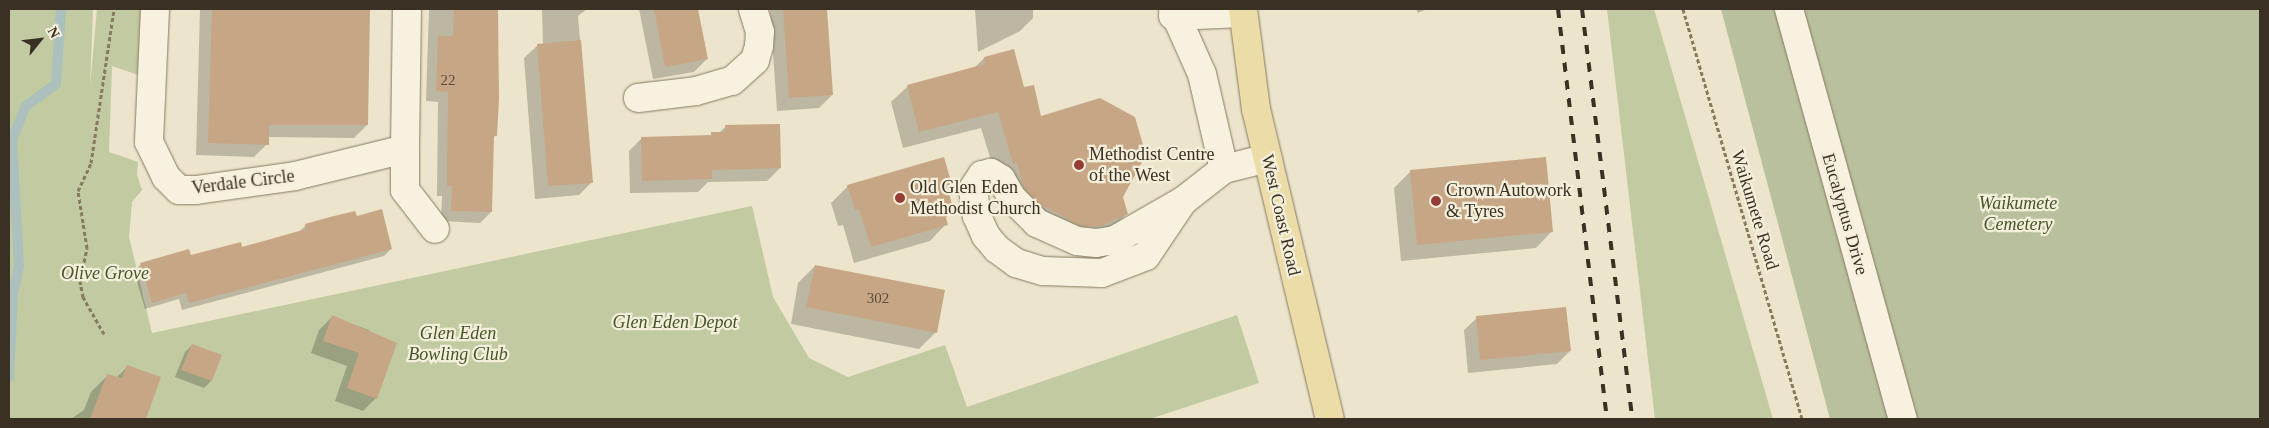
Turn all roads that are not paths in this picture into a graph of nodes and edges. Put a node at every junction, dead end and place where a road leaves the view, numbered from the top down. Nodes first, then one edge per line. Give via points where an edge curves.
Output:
1 (155, 9) edge
2 (407, 9) edge
3 (753, 9) edge
4 (1789, 9) edge
5 (1243, 11) edge
6 (1173, 12) edge
7 (638, 98) dead end
8 (404, 149) junction
9 (1268, 158) junction
10 (1224, 169) junction
11 (1183, 201) junction
12 (435, 229) dead end
13 (1327, 419) edge
14 (1903, 419) edge

1 - 8 street, Verdale Circle via 149,142 166,177 179,190 295,176
2 - 8 street
3 - 7 street via 760,32 755,60 732,81 696,91
4 - 14 street, Eucalyptus Drive
5 - 6 street
5 - 9 main road, West Coast Road via 1256,109
6 - 10 street via 1202,74
8 - 12 street via 405,190
9 - 10 street
9 - 13 main road, West Coast Road
10 - 11 street
11 - 11 street via 1146,256 1102,272 1072,274 1043,271 1016,262 997,249 986,236 977,216 973,189 982,175 991,172 1001,179 1012,198 1037,223 1077,241 1096,243 1115,240

